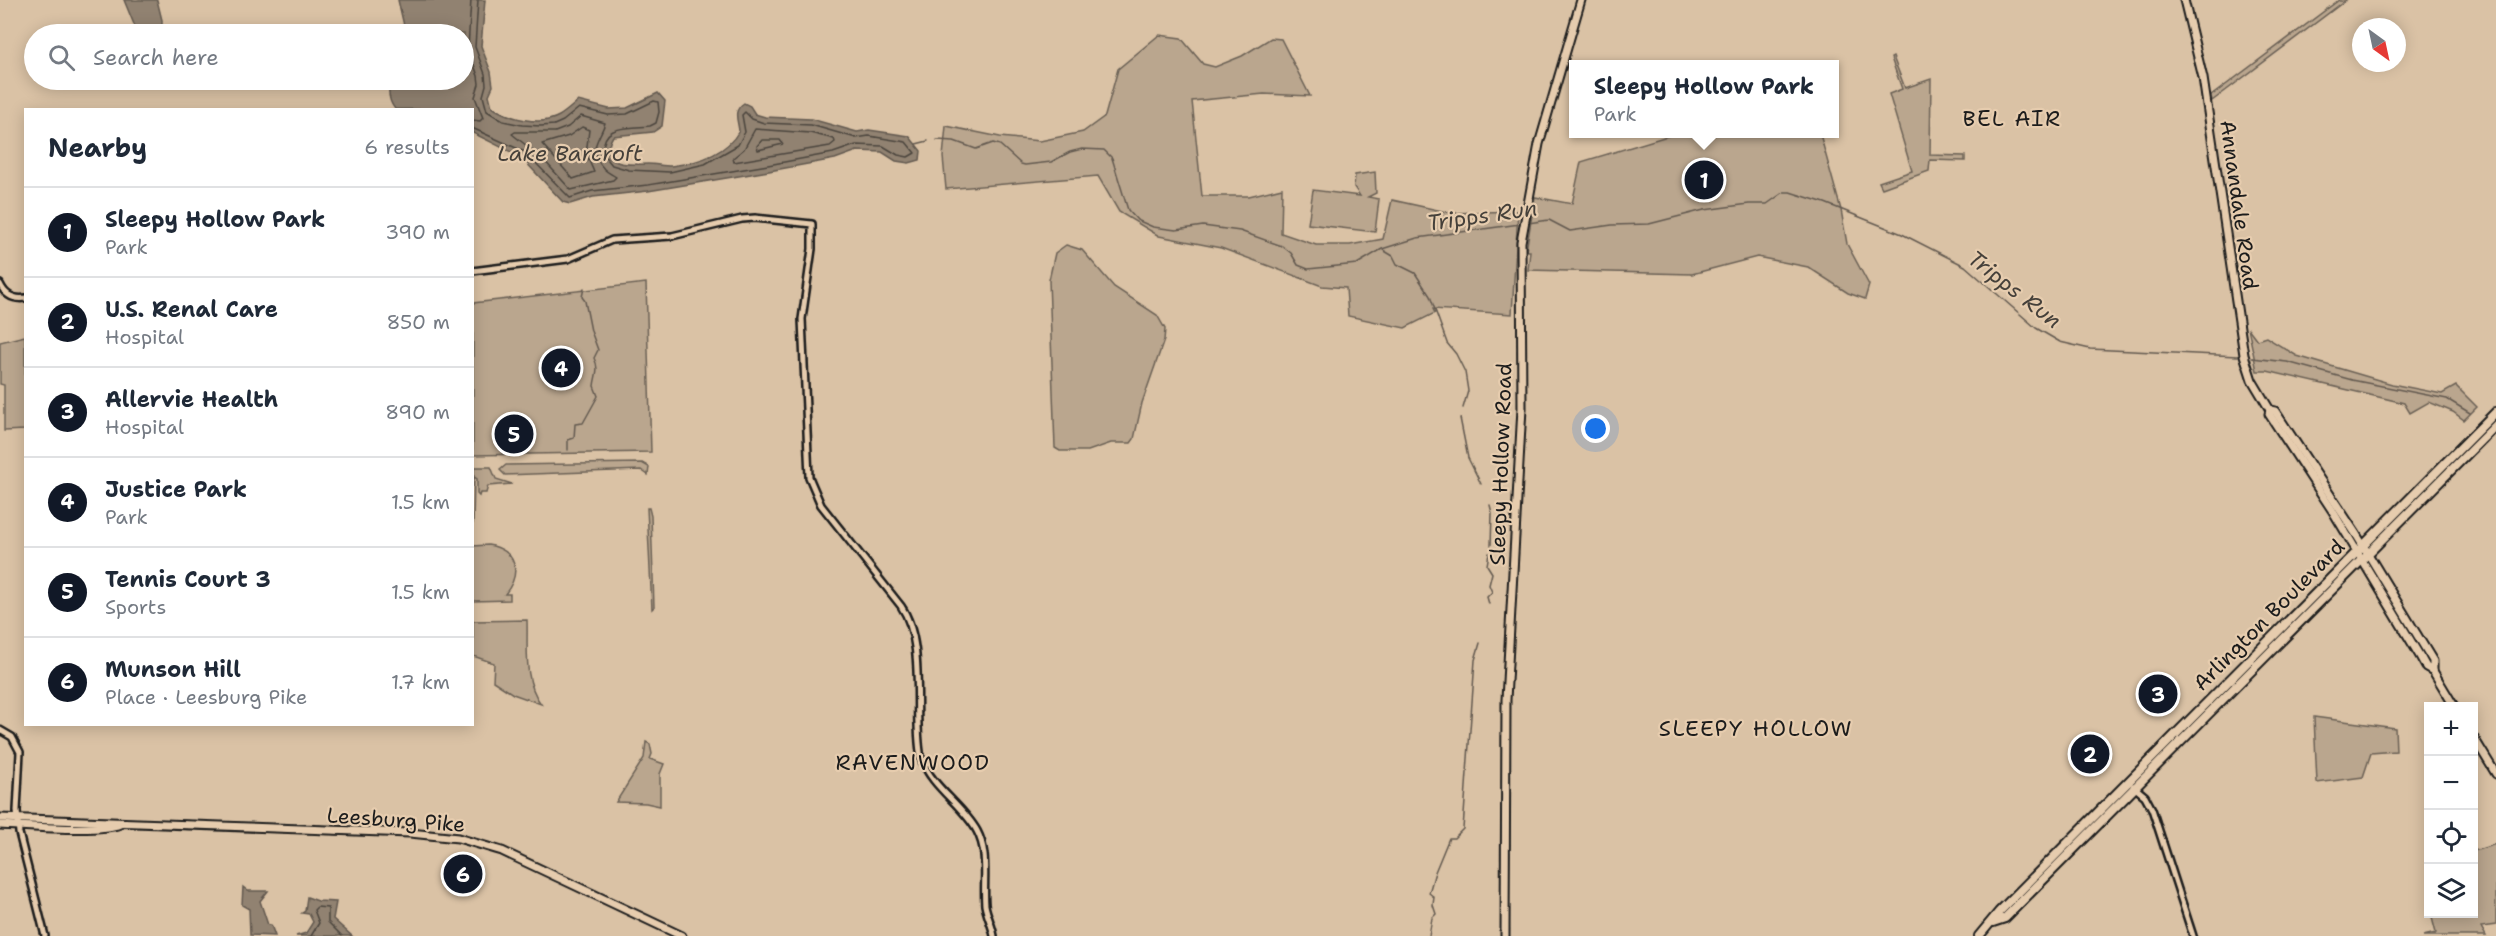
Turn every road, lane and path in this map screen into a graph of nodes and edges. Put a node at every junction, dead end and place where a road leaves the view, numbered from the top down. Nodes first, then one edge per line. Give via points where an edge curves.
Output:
1 (1581, 0) edge
2 (2184, 0) edge
3 (474, 271) edge
4 (0, 284) edge
5 (24, 298) edge
6 (2496, 412) edge
7 (2496, 425) edge
8 (2469, 439) junction
9 (2462, 447) junction
10 (2469, 452) junction
11 (2460, 461) junction
12 (2359, 548) junction
13 (2368, 555) junction
14 (2362, 561) junction
15 (2433, 671) junction
16 (2452, 702) edge
17 (0, 730) edge
18 (2478, 745) edge
19 (2496, 774) edge
20 (2131, 785) junction
21 (0, 818) edge
22 (18, 822) junction
23 (0, 825) edge
24 (45, 936) edge
25 (682, 936) edge
26 (994, 936) edge
27 (1505, 936) edge
28 (1979, 936) edge
29 (2193, 936) edge

1 - 27 main road, Sleepy Hollow Road via 1539,144 1522,237 1522,408 1506,700
2 - 12 main road, Annandale Road via 2203,78 2244,355 2252,380
3 - 26 street via 568,259 612,240 672,236 742,219 813,224 802,319 809,477 821,505 901,606 911,625 921,758 929,774 979,835 986,906
4 - 5 street via 9,296
6 - 8 highway, Arlington Boulevard
7 - 10 highway, Arlington Boulevard
8 - 9 highway, Arlington Boulevard
8 - 10 highway
9 - 11 highway
9 - 12 highway, Arlington Boulevard
10 - 11 highway, Arlington Boulevard
11 - 13 highway, Arlington Boulevard
12 - 13 main road, Annandale Road
12 - 14 main road, Annandale Road
12 - 20 highway, Arlington Boulevard
13 - 14 highway, Arlington Boulevard
13 - 15 main road, Annandale Road via 2433,661
14 - 15 main road, Annandale Road via 2426,667
14 - 20 highway, Arlington Boulevard
15 - 16 main road, Annandale Road
17 - 22 street via 9,734 20,752
18 - 19 main road
20 - 28 highway, Arlington Boulevard via 2005,918 1993,922
20 - 29 street via 2145,796 2152,809
21 - 22 main road, Leesburg Pike
22 - 23 main road, Leesburg Pike
22 - 24 street
22 - 25 main road, Leesburg Pike via 458,838 525,861

